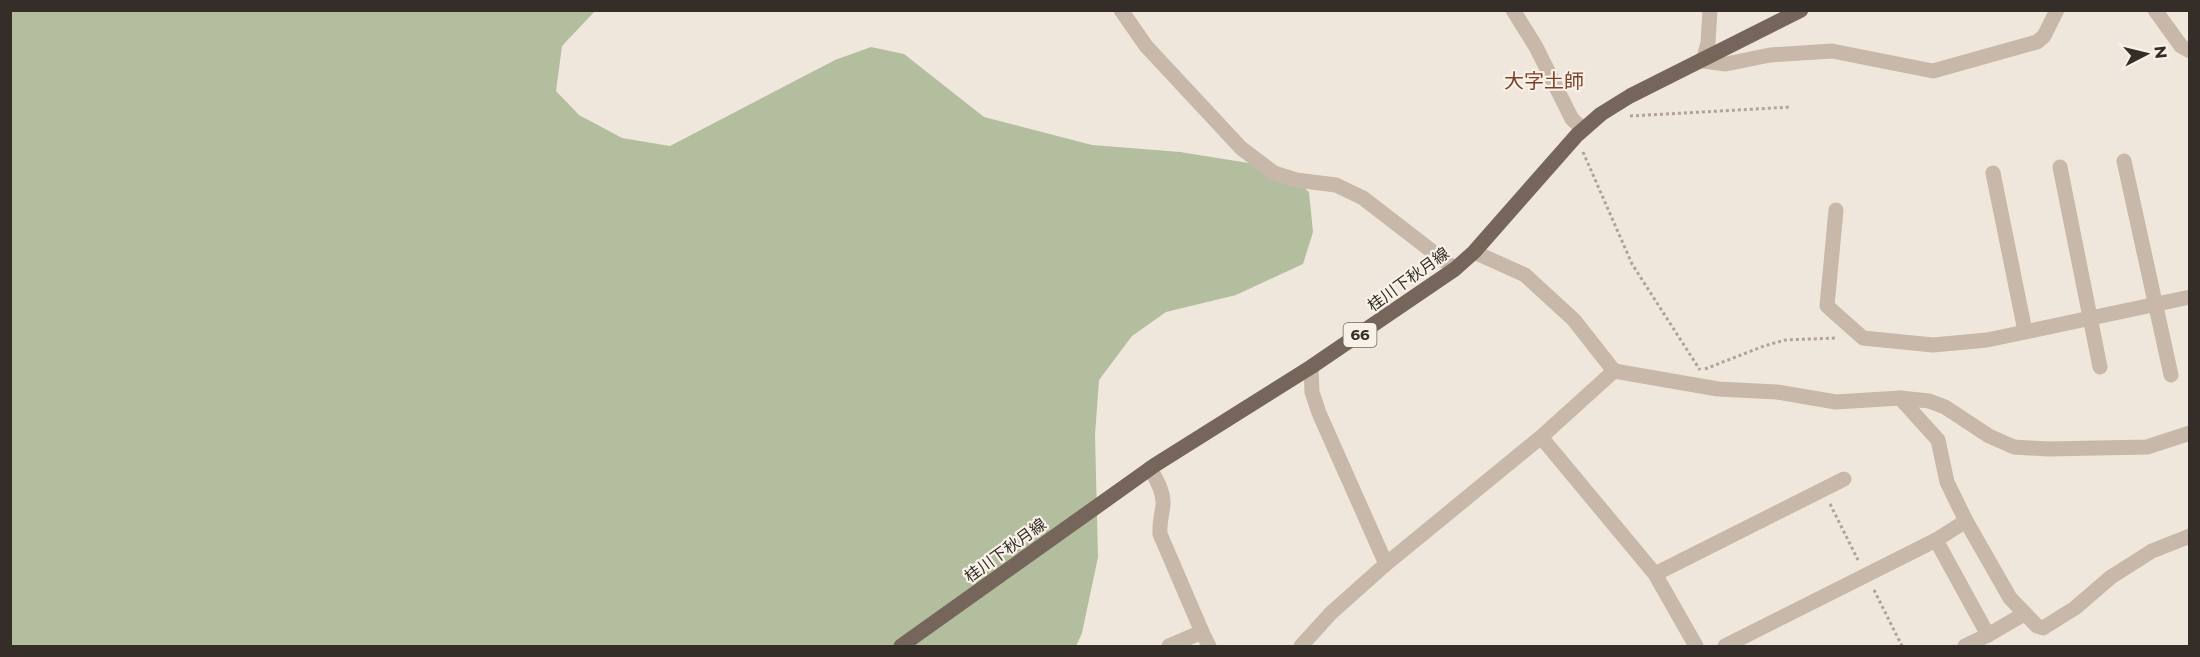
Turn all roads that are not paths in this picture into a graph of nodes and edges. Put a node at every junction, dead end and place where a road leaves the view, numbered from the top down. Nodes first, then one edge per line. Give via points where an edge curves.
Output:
1 (1121, 10) edge
2 (1513, 10) edge
3 (1710, 10) edge
4 (1801, 10) edge
5 (2057, 10) edge
6 (2156, 10) edge
7 (2190, 51) edge
8 (1703, 61) junction
9 (1579, 133) junction
10 (2124, 161) dead end
11 (2060, 167) dead end
12 (1993, 173) dead end
13 (1836, 210) dead end
14 (1474, 252) junction
15 (1455, 269) junction
16 (2190, 297) edge
17 (2155, 303) junction
18 (2089, 319) junction
19 (2025, 331) junction
20 (1311, 367) junction
21 (2100, 367) dead end
22 (1614, 371) junction
23 (2171, 375) dead end
24 (1900, 398) junction
25 (2190, 433) edge
26 (1541, 437) junction
27 (1150, 468) junction
28 (1844, 479) dead end
29 (1966, 521) junction
30 (2190, 536) edge
31 (1936, 540) junction
32 (1386, 564) junction
33 (1655, 574) junction
34 (2024, 614) junction
35 (1202, 632) junction
36 (1988, 635) junction
37 (901, 646) edge
38 (1169, 646) edge
39 (1209, 646) edge
40 (1301, 646) edge
41 (1696, 646) edge
42 (1725, 646) edge
43 (1965, 646) edge

1 - 15 street via 1146,46 1241,148 1274,173 1336,185 1363,198
2 - 9 street
3 - 8 street
4 - 8 main road, 桂川下秋月線 / 66
5 - 8 street via 2037,42 1933,71 1832,51 1770,55 1726,64
6 - 7 street via 2181,46
8 - 9 main road, 桂川下秋月線 / 66 via 1619,103
9 - 14 main road, 桂川下秋月線 / 66
10 - 17 street
11 - 18 street
12 - 19 street
13 - 19 street via 1827,306 1863,338 1933,345 1987,340
14 - 15 main road, 桂川下秋月線 / 66
14 - 22 street via 1525,275 1574,320
15 - 20 main road, 桂川下秋月線 / 66
16 - 17 street
17 - 18 street
17 - 23 street
18 - 19 street
18 - 21 street
20 - 27 main road, 桂川下秋月線 / 66
20 - 32 street via 1318,413
22 - 24 street via 1701,378 1718,389 1777,392 1836,402
22 - 26 street
24 - 25 street via 1945,407 1989,436 2014,447 2147,447
24 - 29 street via 1938,440 1947,482
26 - 32 street
26 - 33 street
27 - 35 street via 1163,496 1160,534
27 - 37 main road, 桂川下秋月線 / 66
28 - 33 street
29 - 31 street
29 - 34 street via 2010,598
30 - 34 street via 2144,556 2043,628
31 - 36 street
31 - 42 street
32 - 40 street
33 - 41 street
34 - 36 street
35 - 38 street
35 - 39 street
36 - 43 street

